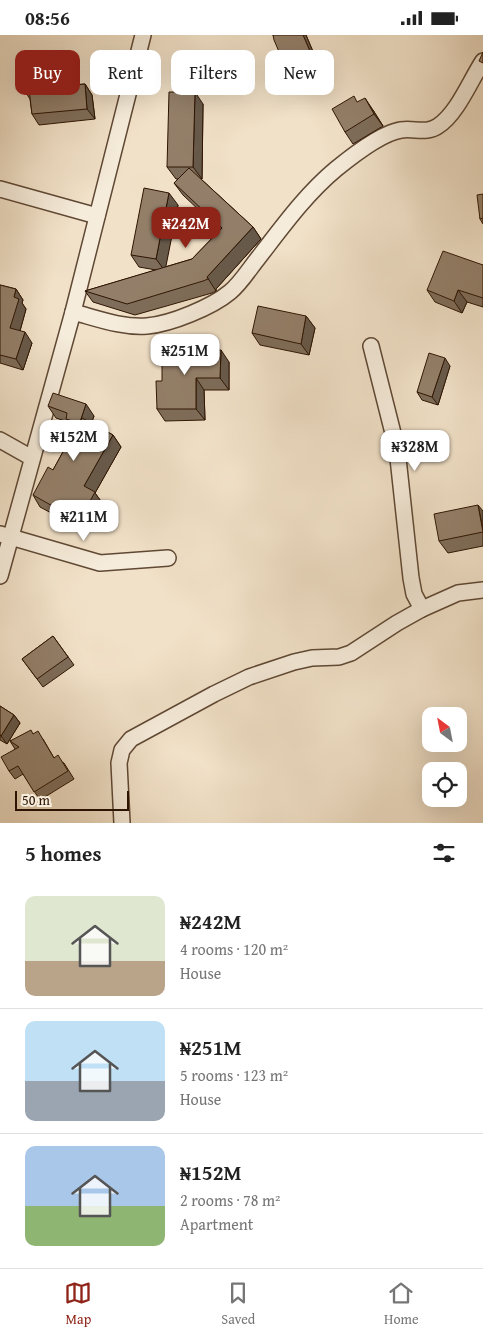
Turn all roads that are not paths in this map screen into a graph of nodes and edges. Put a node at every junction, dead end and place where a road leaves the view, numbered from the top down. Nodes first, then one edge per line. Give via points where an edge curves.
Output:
1 (144, 35) edge
2 (483, 61) edge
3 (0, 189) edge
4 (97, 216) junction
5 (73, 312) junction
6 (371, 346) dead end
7 (0, 440) edge
8 (32, 458) junction
9 (5, 535) edge
10 (168, 558) dead end
11 (0, 576) edge
12 (483, 590) edge
13 (422, 609) junction
14 (122, 823) edge

1 - 4 street
2 - 5 street via 449,117 438,127 430,131 400,130 383,137 336,169 306,198 230,292 202,309 147,326 120,324
3 - 4 street
4 - 5 street
5 - 8 street
6 - 13 street via 398,449 411,578 414,594
7 - 8 street
8 - 9 street
9 - 10 street via 100,563
9 - 11 street
12 - 13 street via 458,593
13 - 14 street via 351,653 339,657 312,657 249,677 131,739 122,750 118,763

